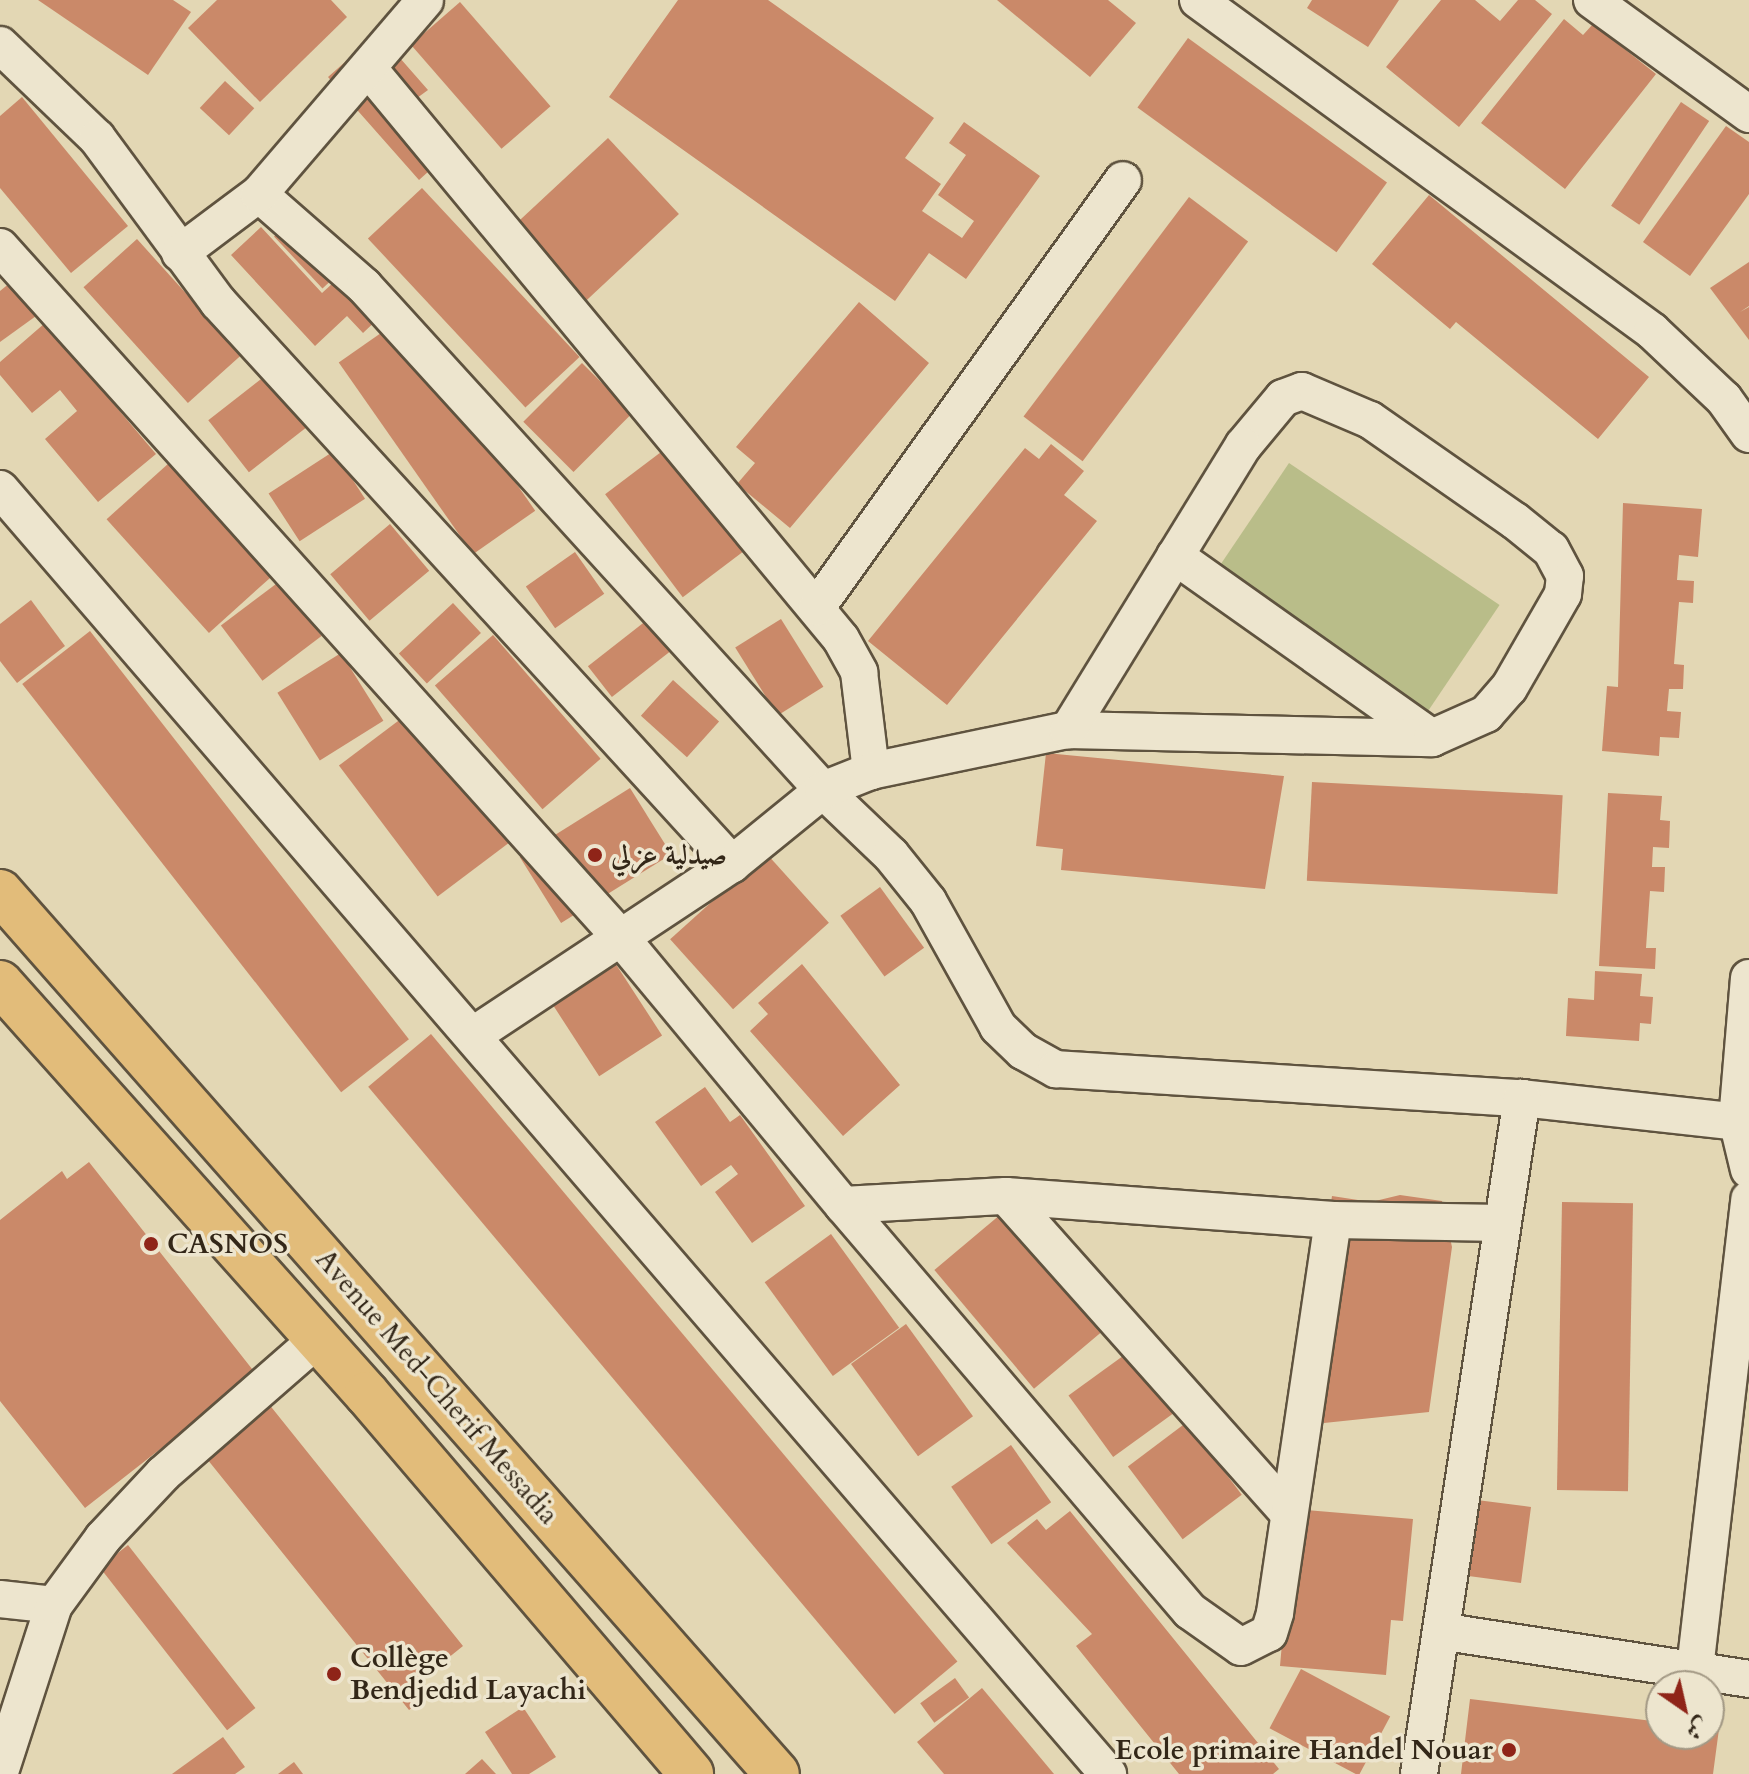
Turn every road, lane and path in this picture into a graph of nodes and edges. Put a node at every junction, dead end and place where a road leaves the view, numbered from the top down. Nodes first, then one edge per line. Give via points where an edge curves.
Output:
1 (1198, 0) edge
2 (1592, 0) edge
3 (411, 4) edge
4 (0, 45) edge
5 (368, 68) junction
6 (1749, 114) edge
7 (1123, 180) dead end
8 (259, 194) junction
9 (0, 247) edge
10 (180, 253) junction
11 (1749, 434) edge
12 (0, 489) edge
13 (1175, 556) junction
14 (817, 607) junction
15 (1068, 730) junction
16 (1432, 738) junction
17 (871, 771) junction
18 (823, 790) junction
19 (732, 864) junction
20 (0, 892) edge
21 (622, 939) junction
22 (1749, 978) edge
23 (0, 983) edge
24 (475, 1034) junction
25 (1522, 1098) junction
26 (1743, 1122) edge
27 (1749, 1170) edge
28 (1006, 1196) junction
29 (1749, 1199) edge
30 (843, 1205) junction
31 (1333, 1220) junction
32 (1502, 1223) junction
33 (318, 1339) junction
34 (1286, 1510) junction
35 (0, 1599) edge
36 (54, 1605) junction
37 (1446, 1632) junction
38 (1695, 1669) junction
39 (1749, 1679) edge
40 (0, 1772) edge
41 (691, 1774) edge
42 (777, 1774) edge
43 (1108, 1774) edge
44 (1419, 1774) edge

1 - 11 street via 1652,331
2 - 6 street
3 - 5 street
4 - 10 street via 97,138
5 - 8 street
5 - 14 street
7 - 14 street
8 - 10 street
8 - 18 street via 364,286
9 - 21 street
10 - 19 street
12 - 24 street
13 - 15 street
13 - 16 street
13 - 16 street via 1243,446 1283,398 1302,391 1370,420 1515,521 1557,559 1563,594 1486,714
14 - 17 street via 859,672
15 - 16 street
15 - 17 street
17 - 18 street
18 - 19 street
18 - 25 street via 928,901 998,1027 1056,1069
19 - 21 street
20 - 42 highway, Avenue Med-Cherif Messadia
21 - 24 street
21 - 30 street
22 - 26 street
23 - 33 highway, Avenue Med-Cherif Messadia
24 - 43 street
25 - 26 street
25 - 32 street
26 - 27 street
28 - 30 street
28 - 31 street
28 - 34 street
29 - 38 street
30 - 34 street via 1157,1575 1227,1642 1241,1647 1269,1633
31 - 32 street
31 - 34 street
32 - 37 street
33 - 36 street via 163,1474
33 - 41 highway, Avenue Med-Cherif Messadia
35 - 36 street
36 - 40 street
37 - 38 street
37 - 44 street
38 - 39 street

